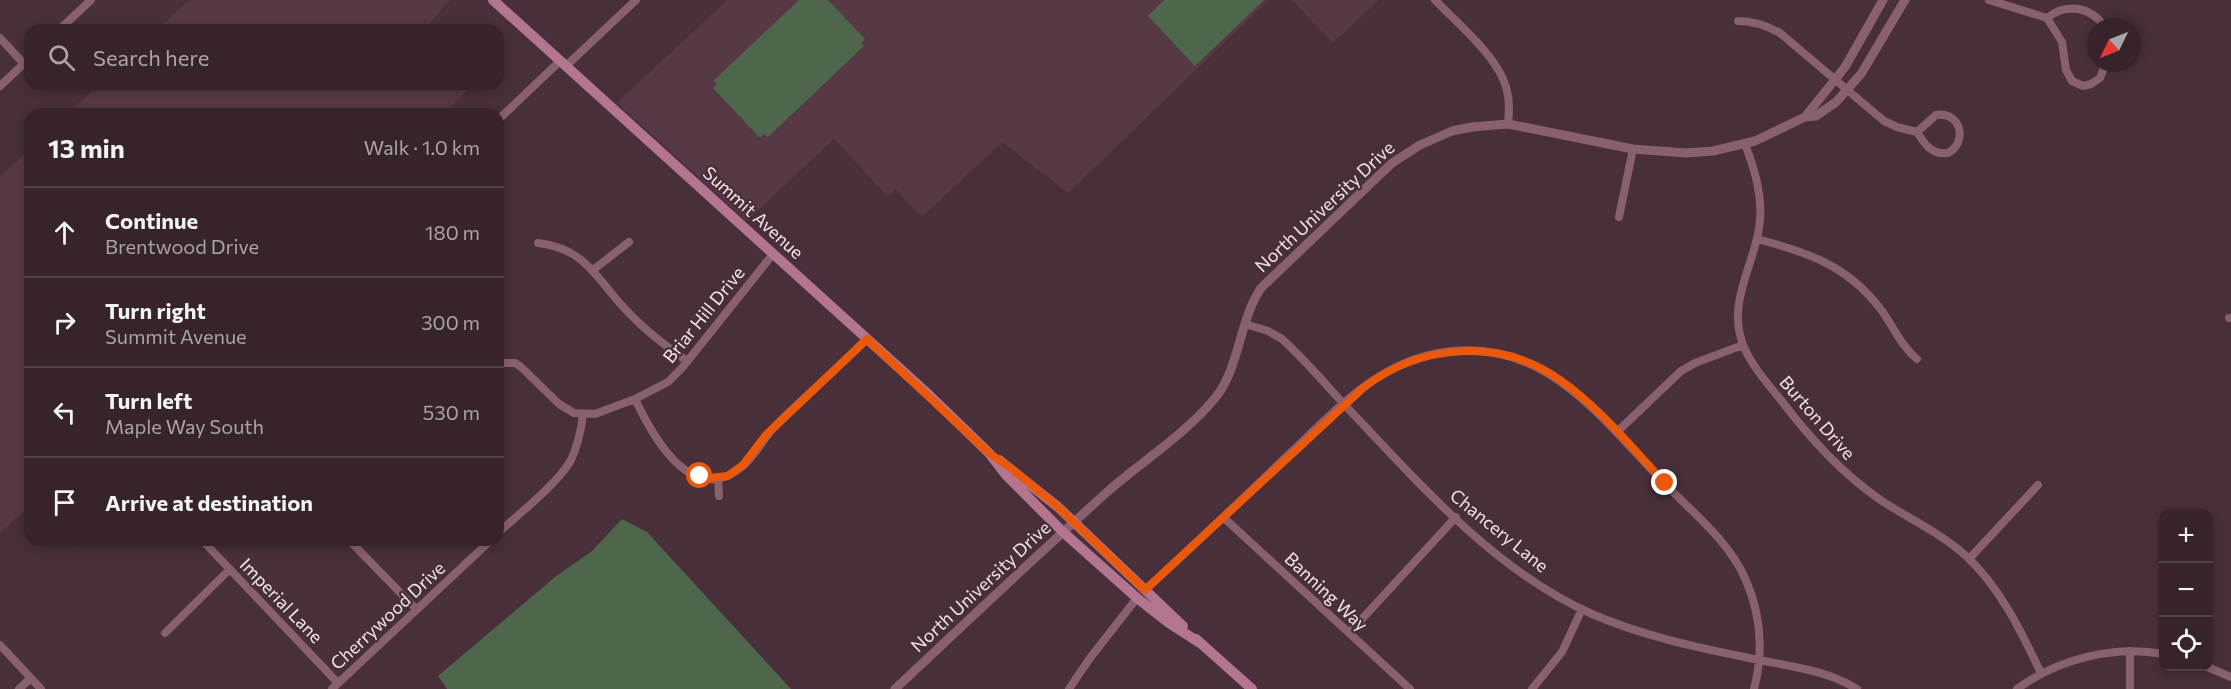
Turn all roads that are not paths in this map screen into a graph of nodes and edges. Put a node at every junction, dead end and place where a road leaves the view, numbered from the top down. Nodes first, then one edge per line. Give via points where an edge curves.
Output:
1 (91, 0) edge
2 (493, 0) edge
3 (636, 0) edge
4 (1435, 0) edge
5 (1883, 0) edge
6 (1905, 0) edge
7 (1989, 0) edge
8 (2047, 18) junction
9 (2097, 18) edge
10 (1738, 21) dead end
11 (65, 24) edge
12 (0, 38) edge
13 (24, 58) edge
14 (563, 63) junction
15 (24, 64) edge
16 (2102, 72) edge
17 (1835, 80) junction
18 (0, 86) edge
19 (1847, 90) junction
20 (504, 115) edge
21 (1804, 117) junction
22 (1508, 124) junction
23 (1917, 132) junction
24 (1745, 144) junction
25 (1633, 149) junction
26 (1619, 217) dead end
27 (1757, 239) junction
28 (629, 242) dead end
29 (538, 243) dead end
30 (773, 254) junction
31 (593, 270) junction
32 (1245, 324) junction
33 (867, 339) junction
34 (1743, 345) junction
35 (1917, 359) dead end
36 (687, 361) junction
37 (504, 362) edge
38 (635, 399) junction
39 (1344, 404) junction
40 (583, 415) junction
41 (1617, 432) junction
42 (989, 453) junction
43 (718, 478) junction
44 (2038, 485) dead end
45 (719, 496) dead end
46 (1223, 517) junction
47 (1456, 517) junction
48 (1074, 522) junction
49 (504, 527) edge
50 (1063, 532) junction
51 (208, 546) edge
52 (355, 546) edge
53 (484, 546) edge
54 (1969, 559) junction
55 (230, 569) junction
56 (1145, 590) junction
57 (1137, 598) junction
58 (416, 609) junction
59 (1582, 609) junction
60 (165, 633) dead end
61 (1349, 633) junction
62 (1200, 643) junction
63 (0, 645) edge
64 (2130, 651) junction
65 (2159, 654) edge
66 (1760, 660) junction
67 (2213, 669) edge
68 (2041, 673) junction
69 (2231, 677) edge
70 (31, 678) junction
71 (338, 683) junction
72 (19, 689) edge
73 (41, 689) edge
74 (332, 689) edge
75 (896, 689) edge
76 (1069, 689) edge
77 (1252, 689) edge
78 (1410, 689) edge
79 (1532, 689) edge
80 (1754, 689) edge
81 (1857, 689) edge
82 (2017, 689) edge
83 (2130, 689) edge

1 - 11 street
2 - 14 main road, Summit Avenue
3 - 14 street
4 - 22 street via 1503,76 1508,91
5 - 17 street, North University Drive
6 - 19 street, North University Drive via 1871,59
7 - 8 street
8 - 9 street via 2057,11 2076,8
8 - 16 street via 2062,42 2066,70 2073,81 2084,86 2091,84
10 - 17 street via 1765,25 1780,33
12 - 13 street
14 - 20 street
14 - 30 main road, Summit Avenue
15 - 18 street
17 - 19 street
17 - 21 street, North University Drive
19 - 21 street, North University Drive via 1816,116
19 - 23 street via 1884,121
21 - 24 street, North University Drive
22 - 25 street, North University Drive
22 - 32 street, North University Drive via 1452,131 1405,154 1267,280
23 - 23 street via 1928,147 1941,154 1954,150 1961,134 1957,122 1942,114 1931,118
24 - 25 street, North University Drive via 1686,153
24 - 27 street, Burton Drive via 1758,187
25 - 26 street
27 - 34 street, Burton Drive via 1739,298
27 - 35 street via 1809,254 1844,273 1879,306 1901,342
28 - 31 street
29 - 31 street via 574,253
30 - 33 main road, Summit Avenue
30 - 36 street, Briar Hill Drive
31 - 36 street via 629,314
32 - 39 street, Chancery Lane via 1282,339
32 - 48 street, North University Drive via 1228,376 1215,397 1168,443
33 - 42 main road, Summit Avenue
33 - 43 street via 766,435 743,465
34 - 41 street via 1681,370
34 - 54 street, Burton Drive via 1767,383 1838,467
36 - 38 street, Briar Hill Drive via 668,382
37 - 40 street via 520,366 559,404
38 - 40 street, Briar Hill Drive
38 - 43 street via 649,428 677,463 690,473
39 - 41 street via 1380,375 1401,364 1438,353 1484,351 1520,360 1551,374
39 - 46 street
39 - 47 street, Chancery Lane
40 - 49 street via 570,462
41 - 66 street via 1708,528 1739,567 1758,620
42 - 48 main road, Summit Avenue
42 - 50 main road, Summit Avenue
43 - 45 street
44 - 54 street
46 - 56 street
46 - 61 street, Banning Way
47 - 59 street, Chancery Lane via 1511,565
47 - 61 street
48 - 50 street, North University Drive
48 - 56 main road, Summit Avenue
50 - 57 main road, Summit Avenue
50 - 75 street, North University Drive
51 - 55 street, Imperial Lane
52 - 58 street
53 - 58 street, Cherrywood Drive
54 - 68 street, Burton Drive via 2001,598
55 - 60 street
55 - 71 street, Imperial Lane
56 - 62 main road, Summit Avenue
57 - 62 main road, Summit Avenue
57 - 76 street
58 - 71 street, Cherrywood Drive
59 - 66 street, Chancery Lane via 1646,635
59 - 79 street via 1562,652
61 - 78 street, Banning Way
62 - 77 main road, Summit Avenue
63 - 70 street
64 - 65 street
64 - 68 street via 2091,656
64 - 83 street
66 - 80 street
66 - 81 street, Chancery Lane via 1835,677
67 - 69 street
68 - 82 street
70 - 72 street
70 - 73 street
71 - 74 street, Cherrywood Drive

